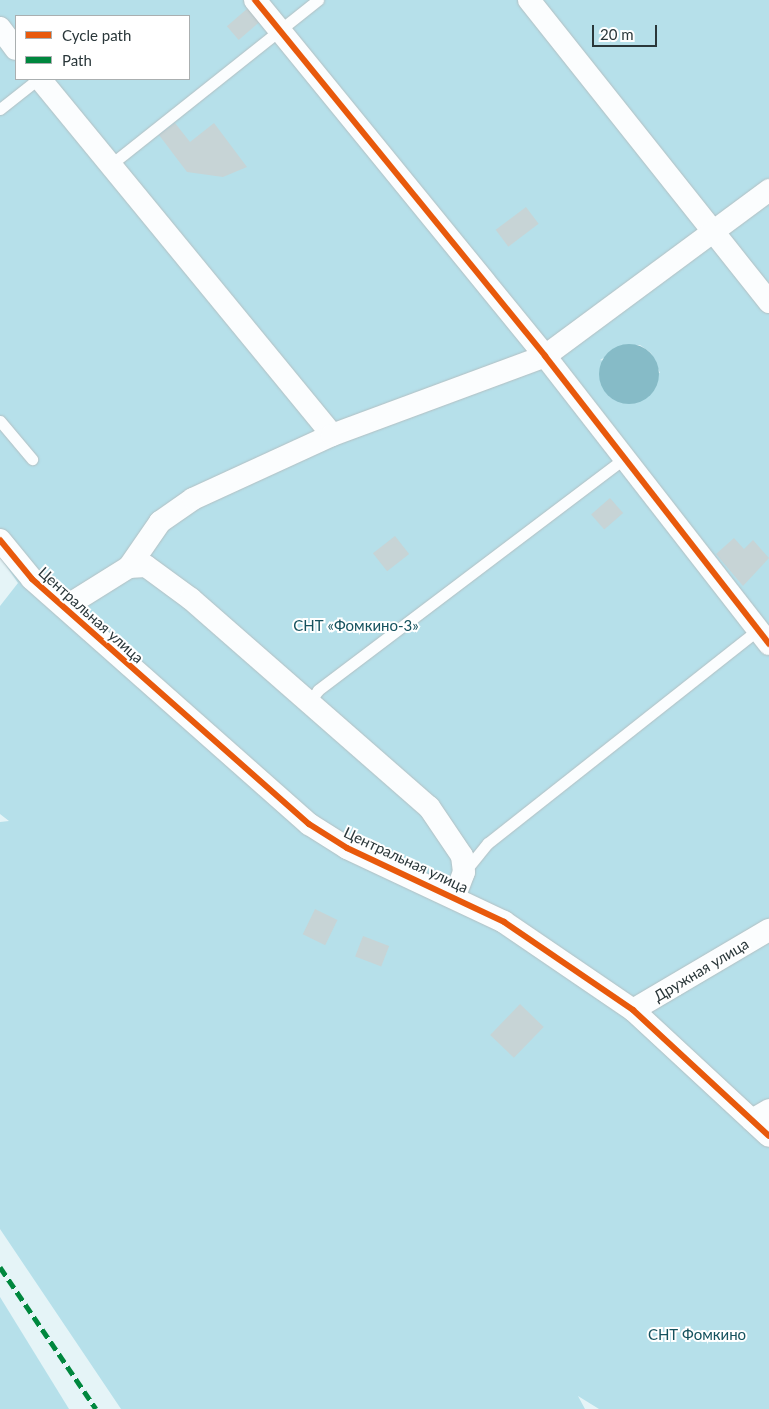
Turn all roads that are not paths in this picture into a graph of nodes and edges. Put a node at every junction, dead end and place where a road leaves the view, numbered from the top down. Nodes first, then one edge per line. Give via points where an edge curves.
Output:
1 (256, 0) edge
2 (318, 0) edge
3 (529, 0) edge
4 (0, 28) edge
5 (279, 30) junction
6 (15, 48) edge
7 (38, 80) edge
8 (40, 80) edge
9 (0, 109) edge
10 (109, 166) junction
11 (769, 190) edge
12 (715, 234) junction
13 (769, 302) edge
14 (545, 356) junction
15 (0, 421) edge
16 (332, 435) junction
17 (32, 459) dead end
18 (622, 460) junction
19 (0, 540) edge
20 (129, 567) junction
21 (65, 607) junction
22 (763, 637) edge
23 (308, 704) junction
24 (464, 872) junction
25 (455, 896) junction
26 (769, 930) edge
27 (634, 1010) junction
28 (760, 1115) edge
29 (769, 1136) edge

1 - 5 street
2 - 5 lane
3 - 12 street
4 - 6 street
5 - 10 lane
5 - 14 street
7 - 9 lane
8 - 10 street
10 - 16 street
11 - 12 street
12 - 13 street
12 - 14 street
14 - 16 street
14 - 18 street
15 - 17 lane
16 - 20 street via 193,499 160,522
18 - 22 street
18 - 23 lane via 318,690
19 - 21 street, Центральная улица via 32,579
20 - 21 street
20 - 23 street via 146,566 191,599
21 - 25 street, Центральная улица via 309,824 346,848
22 - 24 lane via 488,843
23 - 24 street via 430,807 450,832
24 - 25 street
25 - 27 street, Центральная улица via 504,922
26 - 27 street, Дружная улица
27 - 28 street, Центральная улица
28 - 29 street, Центральная улица

